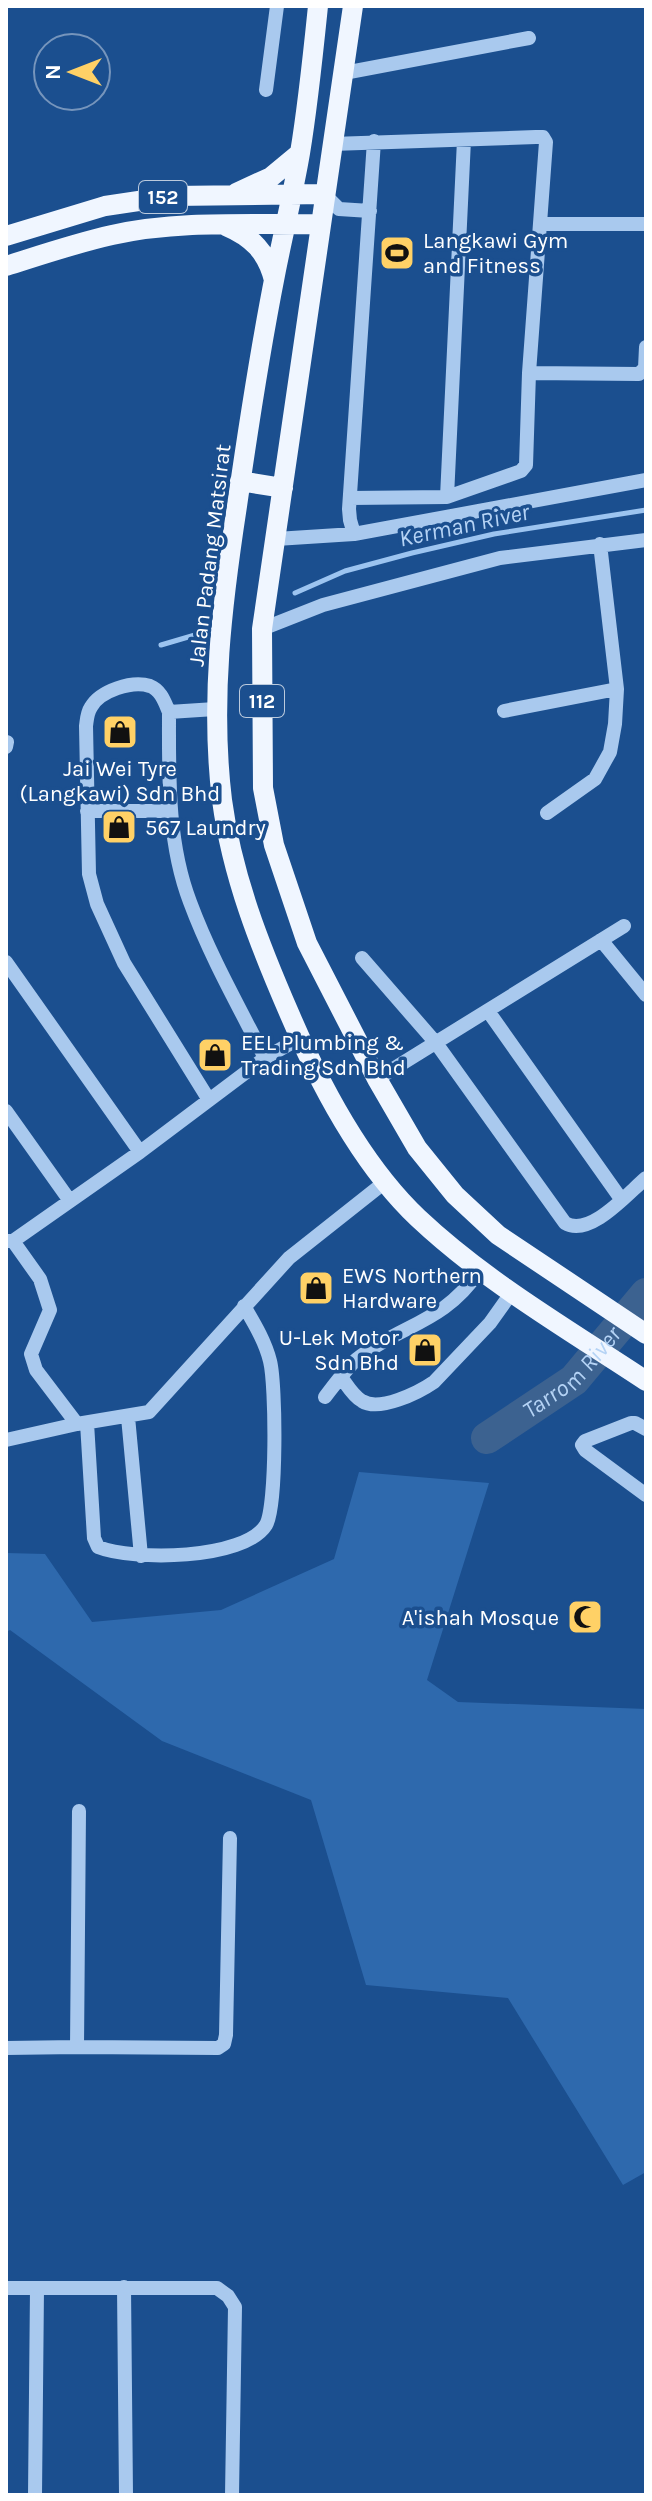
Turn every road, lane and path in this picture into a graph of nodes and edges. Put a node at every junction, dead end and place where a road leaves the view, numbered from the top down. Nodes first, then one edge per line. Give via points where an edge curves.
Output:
1 (277, 6) edge
2 (318, 6) edge
3 (353, 6) edge
4 (529, 38) dead end
5 (344, 73) junction
6 (266, 90) dead end
7 (464, 140) junction
8 (374, 141) junction
9 (332, 144) junction
10 (300, 153) junction
11 (291, 195) junction
12 (225, 197) junction
13 (332, 201) junction
14 (370, 211) junction
15 (221, 224) junction
16 (285, 224) junction
17 (321, 224) junction
18 (541, 224) junction
19 (646, 224) edge
20 (6, 236) edge
21 (6, 266) edge
22 (274, 280) junction
23 (646, 347) edge
24 (529, 373) junction
25 (646, 480) edge
26 (240, 481) junction
27 (283, 488) junction
28 (447, 497) junction
29 (350, 498) junction
30 (354, 534) junction
31 (276, 539) junction
32 (646, 540) edge
33 (600, 544) junction
34 (262, 629) junction
35 (617, 689) junction
36 (215, 709) junction
37 (504, 711) dead end
38 (169, 712) junction
39 (87, 811) junction
40 (171, 811) junction
41 (547, 813) dead end
42 (624, 926) dead end
43 (601, 940) junction
44 (362, 958) dead end
45 (6, 962) edge
46 (646, 995) edge
47 (488, 1011) junction
48 (300, 1038) junction
49 (436, 1043) junction
50 (265, 1058) junction
51 (377, 1079) junction
52 (209, 1100) junction
53 (6, 1111) edge
54 (140, 1152) junction
55 (646, 1178) edge
56 (385, 1182) junction
57 (621, 1199) junction
58 (70, 1201) junction
59 (10, 1241) edge
60 (480, 1270) junction
61 (512, 1292) junction
62 (244, 1306) junction
63 (646, 1334) edge
64 (341, 1377) junction
65 (646, 1381) edge
66 (325, 1397) dead end
67 (128, 1417) junction
68 (82, 1423) junction
69 (646, 1429) edge
70 (6, 1440) edge
71 (646, 1495) edge
72 (141, 1556) junction
73 (79, 1811) dead end
74 (230, 1838) dead end
75 (77, 2047) junction
76 (6, 2048) edge
77 (124, 2287) junction
78 (6, 2288) edge
79 (37, 2288) junction
80 (35, 2495) edge
81 (126, 2495) edge
82 (232, 2495) edge

1 - 6 street
2 - 10 main road, Jalan Padang Matsirat / 112
3 - 5 main road, 112
4 - 5 street
5 - 9 main road, 112
7 - 8 street
7 - 18 street via 543,137
7 - 28 street
8 - 9 street
8 - 14 street
9 - 13 main road, 112
10 - 11 main road, Jalan Padang Matsirat / 112
10 - 12 main road via 271,177
11 - 12 main road, 152
11 - 13 main road, 152
11 - 16 main road, Jalan Padang Matsirat / 112
12 - 20 main road, 152 via 172,196 105,206
13 - 14 street
13 - 17 main road, 112
14 - 29 street
15 - 16 main road, 152
15 - 21 main road, 152 via 114,234
15 - 22 main road via 255,242 267,257
16 - 17 main road, 152
16 - 22 main road, Jalan Padang Matsirat / 112
17 - 27 main road, 112
18 - 19 street
18 - 24 street
22 - 26 main road, Jalan Padang Matsirat / 112
23 - 24 street via 645,368 633,376
24 - 28 street via 526,465
25 - 30 street
26 - 27 main road
26 - 36 main road, Jalan Padang Matsirat / 112 via 222,608
27 - 31 main road, 112
28 - 29 street
29 - 30 street
30 - 31 street
31 - 34 main road, 112
32 - 33 street
33 - 34 street via 485,562 323,605
33 - 35 street
34 - 51 main road, 112 via 263,788 274,845 307,943
35 - 37 street
35 - 41 street via 610,752 595,779
36 - 38 street
36 - 48 main road, Jalan Padang Matsirat / 112 via 223,805 234,858 254,931
38 - 39 street via 150,686 115,689 97,699 88,710 86,726
38 - 40 street
39 - 40 street
39 - 52 street via 89,874 106,927
40 - 50 street via 189,900
42 - 43 street
43 - 46 street
43 - 47 street
44 - 49 street
45 - 54 street
47 - 49 street
47 - 57 street
48 - 50 street
48 - 56 main road, Jalan Padang Matsirat / 112 via 350,1131
49 - 51 street
49 - 57 street via 565,1223 581,1228 593,1223
50 - 52 street
51 - 63 main road, 112 via 417,1148 455,1195 498,1235
52 - 54 street
53 - 58 street
54 - 58 street
55 - 57 street
56 - 60 main road, Jalan Padang Matsirat / 112 via 419,1219
56 - 62 street via 289,1258
58 - 59 street
59 - 68 street via 40,1279 50,1310 31,1354 36,1370
60 - 61 main road, Jalan Padang Matsirat / 112
60 - 64 street via 446,1308 380,1344
61 - 64 street via 490,1323 424,1389 370,1404
61 - 65 main road, Jalan Padang Matsirat / 112
62 - 67 street via 156,1407
62 - 72 street via 264,1342 274,1391 267,1523 257,1535 221,1550
64 - 66 street
67 - 68 street
67 - 72 street
68 - 70 street
68 - 72 street via 94,1538 98,1547 110,1552
69 - 71 street via 631,1423 582,1445
73 - 75 street
74 - 75 street via 224,2044
75 - 76 street
77 - 79 street
77 - 81 street
77 - 82 street via 217,2288 235,2307
78 - 79 street
79 - 80 street

